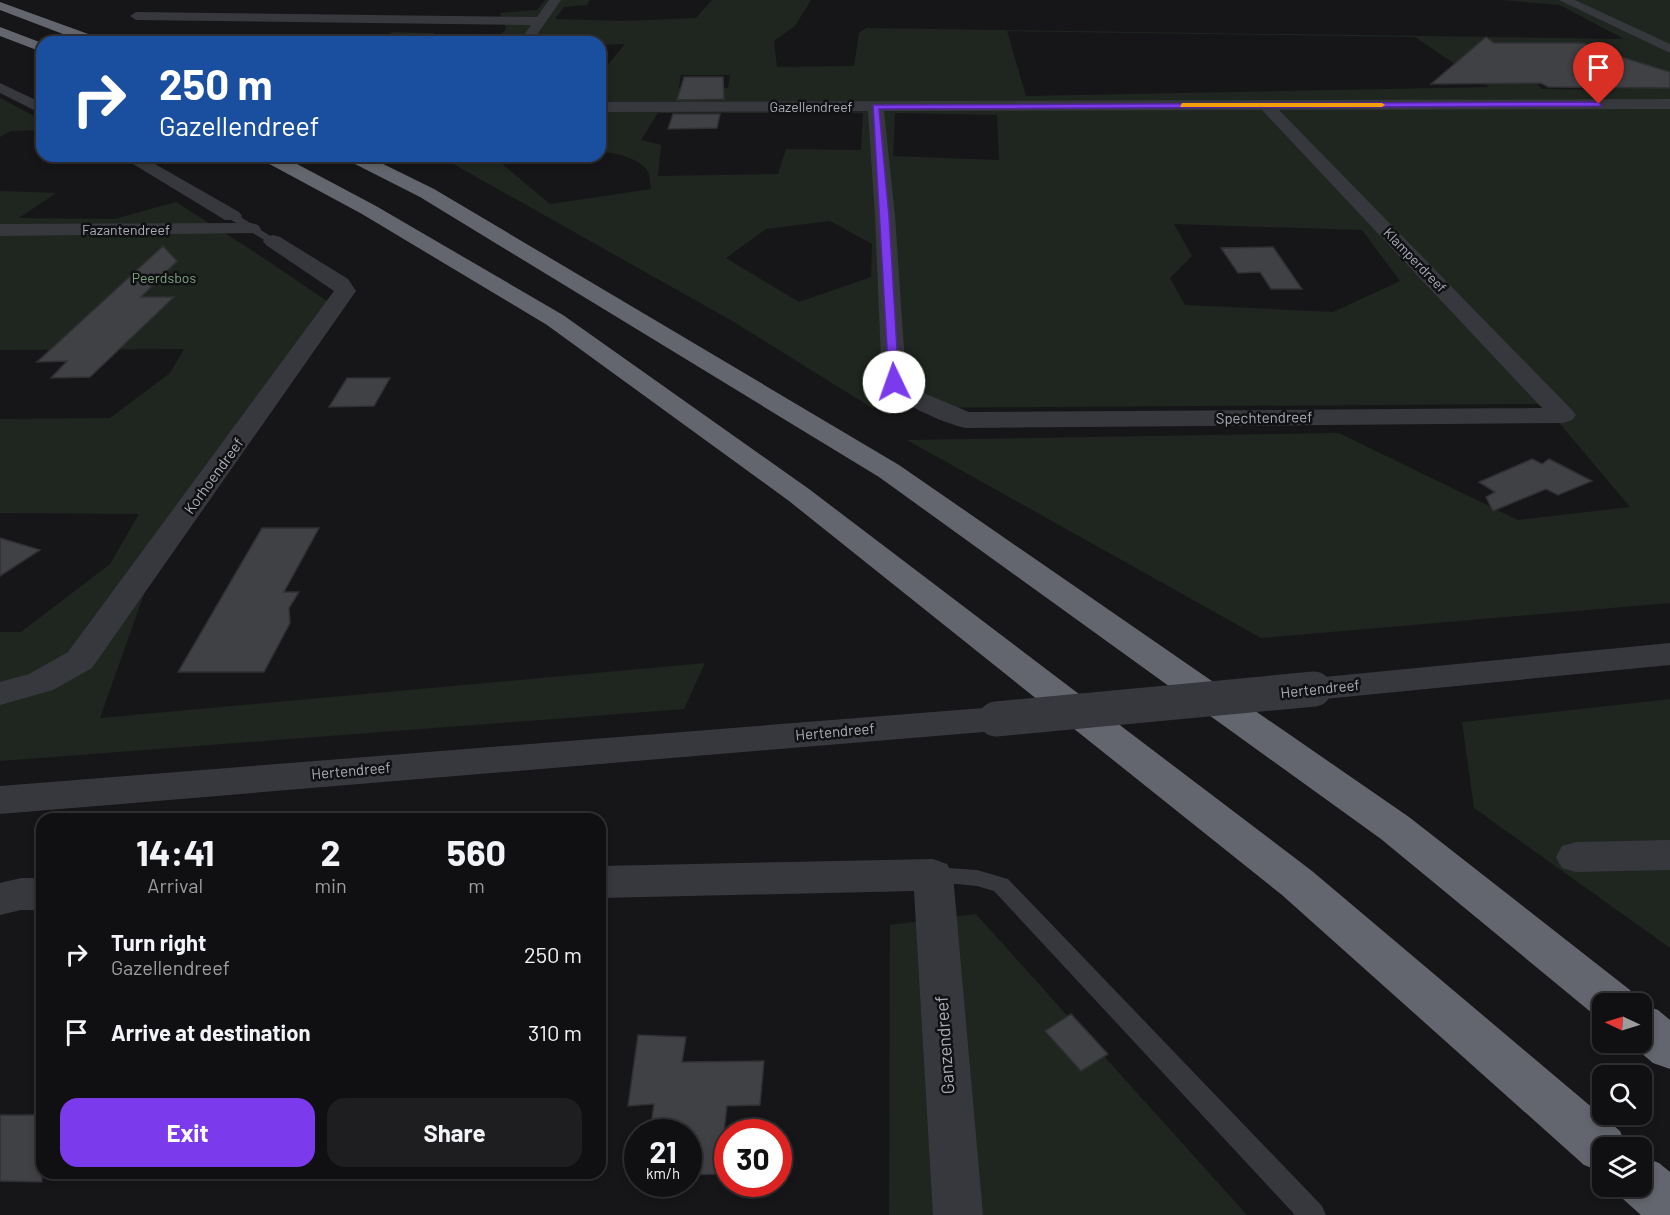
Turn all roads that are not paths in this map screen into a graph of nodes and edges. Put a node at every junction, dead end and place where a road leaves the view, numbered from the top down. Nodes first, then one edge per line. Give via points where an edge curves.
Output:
1 (555, 0) edge
2 (1565, 0) edge
3 (0, 6) edge
4 (136, 16) dead end
5 (540, 21) junction
6 (0, 31) edge
7 (80, 36) edge
8 (529, 36) edge
9 (36, 46) edge
10 (1670, 49) edge
11 (0, 87) edge
12 (1670, 104) edge
13 (1266, 105) junction
14 (36, 106) edge
15 (876, 106) junction
16 (606, 107) edge
17 (139, 162) edge
18 (279, 162) edge
19 (365, 162) edge
20 (232, 216) joint
21 (0, 230) edge
22 (262, 235) junction
23 (1563, 415) joint
24 (1670, 654) edge
25 (0, 694) edge
26 (0, 800) edge
27 (1670, 855) edge
28 (1576, 857) dead end
29 (933, 875) junction
30 (606, 882) edge
31 (36, 894) edge
32 (0, 899) edge
33 (1600, 993) edge
34 (1652, 1034) edge
35 (1670, 1048) edge
36 (1592, 1139) edge
37 (1652, 1190) edge
38 (1670, 1206) edge
39 (958, 1215) edge
40 (1313, 1215) edge

1 - 5 street
2 - 10 street
3 - 7 highway
4 - 5 street
5 - 8 street
6 - 9 highway
11 - 14 street
12 - 13 street, Gazellendreef
13 - 15 street, Gazellendreef
13 - 23 street, Klamperdreef
15 - 16 street, Gazellendreef
15 - 23 street, Spechtendreef via 894,382 917,399 965,420
17 - 20 street
18 - 36 highway via 555,320 799,495 1297,884
19 - 33 highway via 427,192 889,471 1395,828
20 - 22 lane
21 - 22 street, Fazantendreef
22 - 25 street, Korhoendreef via 340,284 345,291 80,660 41,682
24 - 26 street, Hertendreef, bridge via 996,719
27 - 28 street
29 - 30 street
29 - 39 street, Ganzendreef
29 - 40 lane via 977,878 1001,885
31 - 32 street
34 - 35 highway
37 - 38 highway

